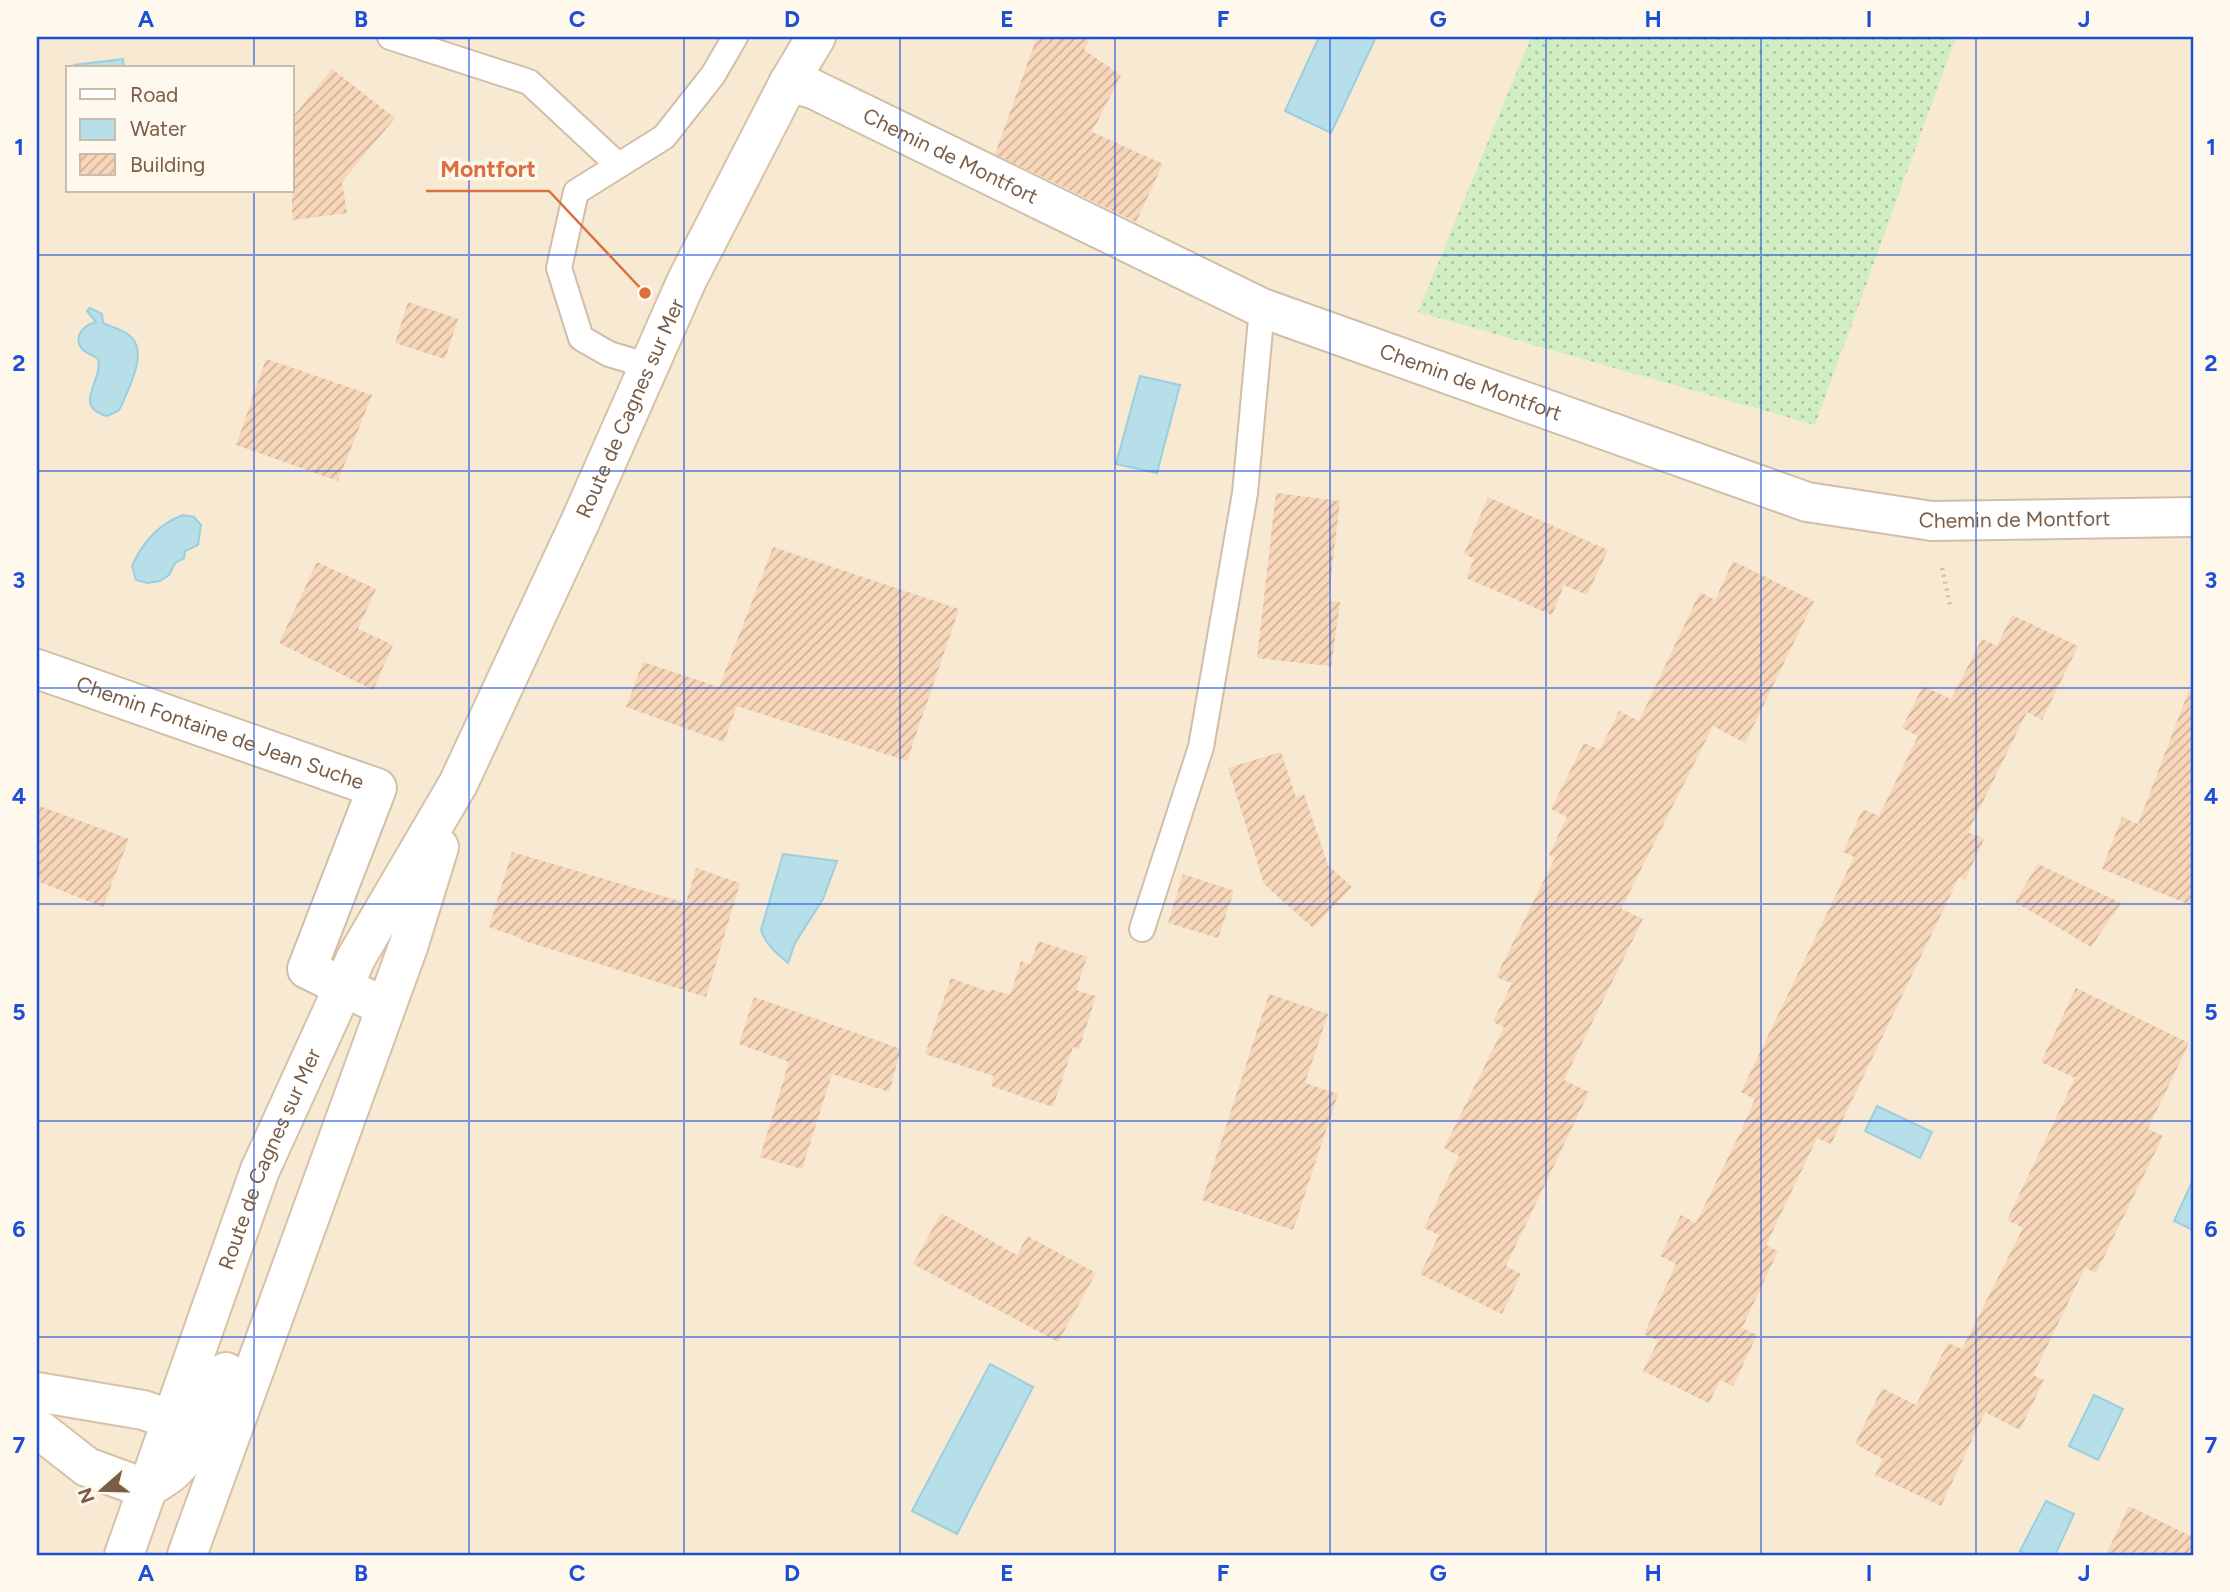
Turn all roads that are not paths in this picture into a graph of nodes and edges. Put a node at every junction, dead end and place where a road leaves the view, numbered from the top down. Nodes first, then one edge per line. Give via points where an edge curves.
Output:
1 (390, 37) edge
2 (735, 37) edge
3 (816, 37) edge
4 (789, 82) junction
5 (618, 166) junction
6 (1262, 308) junction
7 (649, 366) junction
8 (2193, 517) edge
9 (37, 669) edge
10 (458, 784) junction
11 (1142, 929) dead end
12 (343, 988) junction
13 (385, 1007) junction
14 (323, 1180) junction
15 (37, 1392) edge
16 (170, 1419) junction
17 (37, 1428) edge
18 (180, 1463) junction
19 (147, 1489) junction
20 (124, 1555) edge
21 (163, 1555) edge
22 (187, 1555) edge

1 - 5 lane via 529,82
2 - 5 lane via 713,75 664,137
3 - 4 main road, Route de Cagnes sur Mer
4 - 6 main road, Chemin de Montfort via 813,89
4 - 7 main road, Route de Cagnes sur Mer via 687,280
5 - 7 lane via 576,192 559,268 581,338 610,354
6 - 8 main road, Chemin de Montfort via 1807,502 1932,521
6 - 11 lane via 1245,492 1200,747
7 - 10 main road, Route de Cagnes sur Mer
9 - 12 main road, Chemin Fontaine de Jean Suche via 377,788 307,969
10 - 12 main road, Route de Cagnes sur Mer
10 - 13 main road, Route de Cagnes sur Mer
12 - 13 main road, Chemin Fontaine de Jean Suche
12 - 16 main road, Route de Cagnes sur Mer via 260,1170
13 - 14 main road, Route de Cagnes sur Mer
14 - 18 main road via 278,1228 212,1410 198,1440
14 - 22 main road, Route de Cagnes sur Mer
15 - 16 main road
16 - 18 main road
16 - 19 main road, Route de Cagnes sur Mer
17 - 19 main road via 87,1468
18 - 19 main road
18 - 21 main road via 178,1513
19 - 20 main road, Route de Cagnes sur Mer

